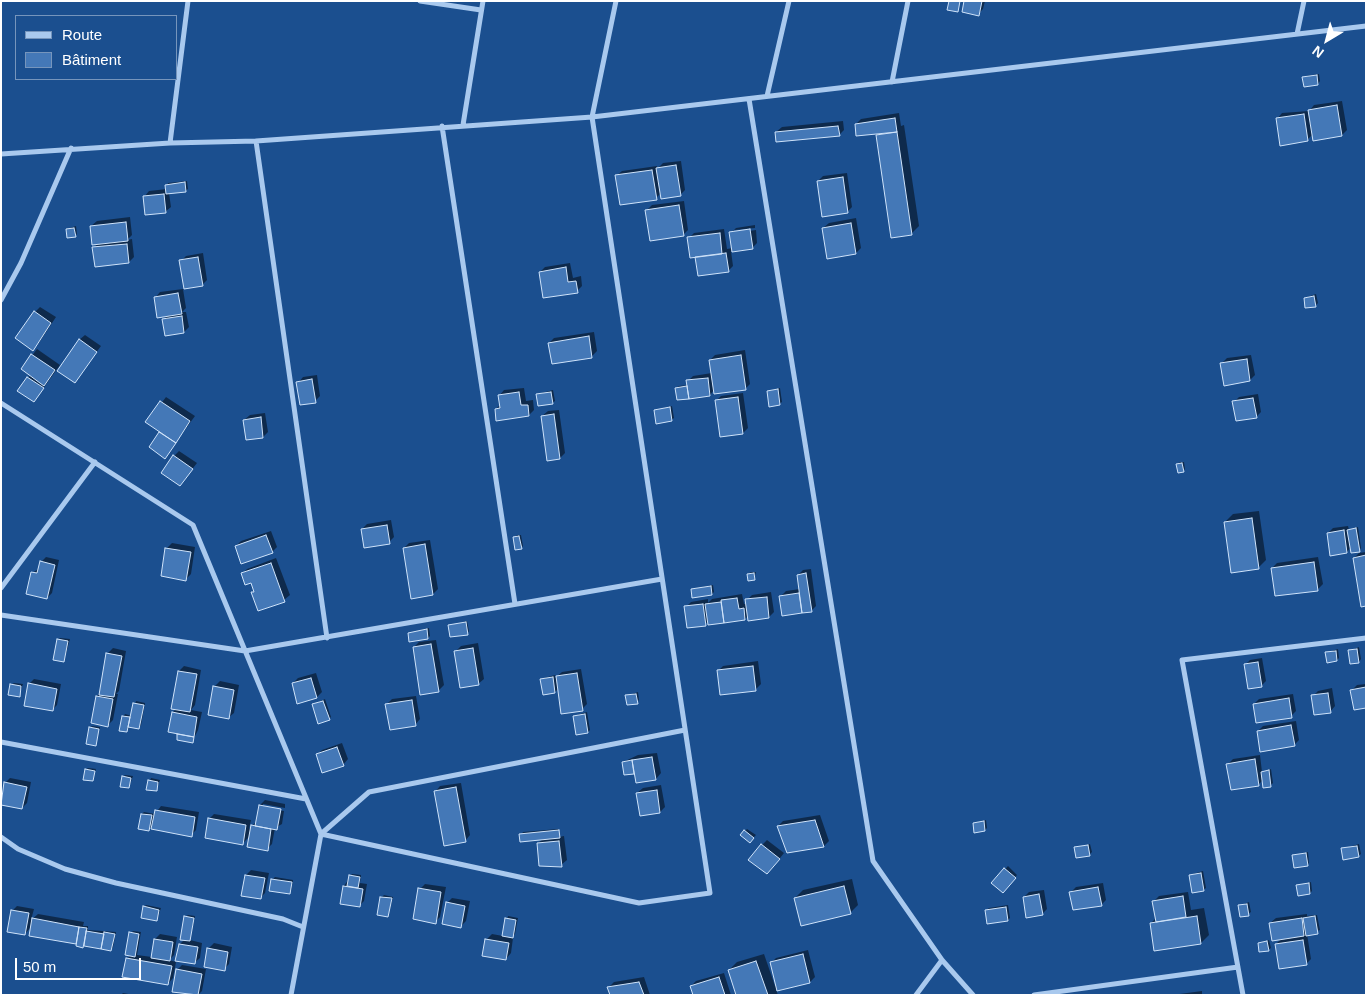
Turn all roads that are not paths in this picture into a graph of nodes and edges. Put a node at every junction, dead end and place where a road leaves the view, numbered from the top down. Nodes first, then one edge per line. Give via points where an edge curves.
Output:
1 (188, 1) edge
2 (420, 1) edge
3 (483, 1) edge
4 (616, 1) edge
5 (789, 1) edge
6 (908, 1) edge
7 (1304, 1) edge
8 (481, 10) junction
9 (1366, 26) edge
10 (1297, 34) junction
11 (178, 80) edge
12 (178, 80) edge
13 (892, 82) junction
14 (767, 96) junction
15 (749, 99) junction
16 (592, 117) junction
17 (464, 125) junction
18 (442, 126) junction
19 (256, 141) junction
20 (170, 143) junction
21 (72, 148) junction
22 (1, 154) edge
23 (1, 300) edge
24 (1, 403) edge
25 (95, 462) junction
26 (662, 578) junction
27 (1, 588) edge
28 (515, 604) junction
29 (1, 615) edge
30 (327, 638) junction
31 (1366, 638) edge
32 (245, 651) junction
33 (685, 730) junction
34 (1, 742) edge
35 (306, 799) junction
36 (321, 834) junction
37 (1, 837) edge
38 (303, 927) junction
39 (942, 960) junction
40 (1238, 967) junction
41 (291, 995) edge
42 (916, 995) edge
43 (974, 995) edge
44 (1034, 995) edge
45 (1244, 995) edge

1 - 12 street
2 - 8 street
3 - 8 street
4 - 16 street
5 - 14 street
6 - 13 street
7 - 10 street
8 - 17 street
9 - 10 street
10 - 13 street
11 - 20 street
13 - 14 street
14 - 15 street
15 - 16 street
15 - 39 street via 873,861
16 - 17 street
16 - 26 street
17 - 18 street
18 - 19 street
18 - 28 street
19 - 20 street
19 - 30 street
20 - 21 street
21 - 22 street
21 - 23 street
24 - 25 street
25 - 27 street
25 - 32 street via 193,525
26 - 28 street
26 - 33 street
28 - 30 street
29 - 32 street
30 - 32 street
31 - 40 street via 1182,660
32 - 35 street
33 - 36 street via 368,792
33 - 36 street via 710,893 639,903
34 - 35 street
35 - 36 street
36 - 38 street
37 - 38 street via 18,850 65,869
38 - 41 street
39 - 42 street
39 - 43 street
40 - 44 street
40 - 45 street

